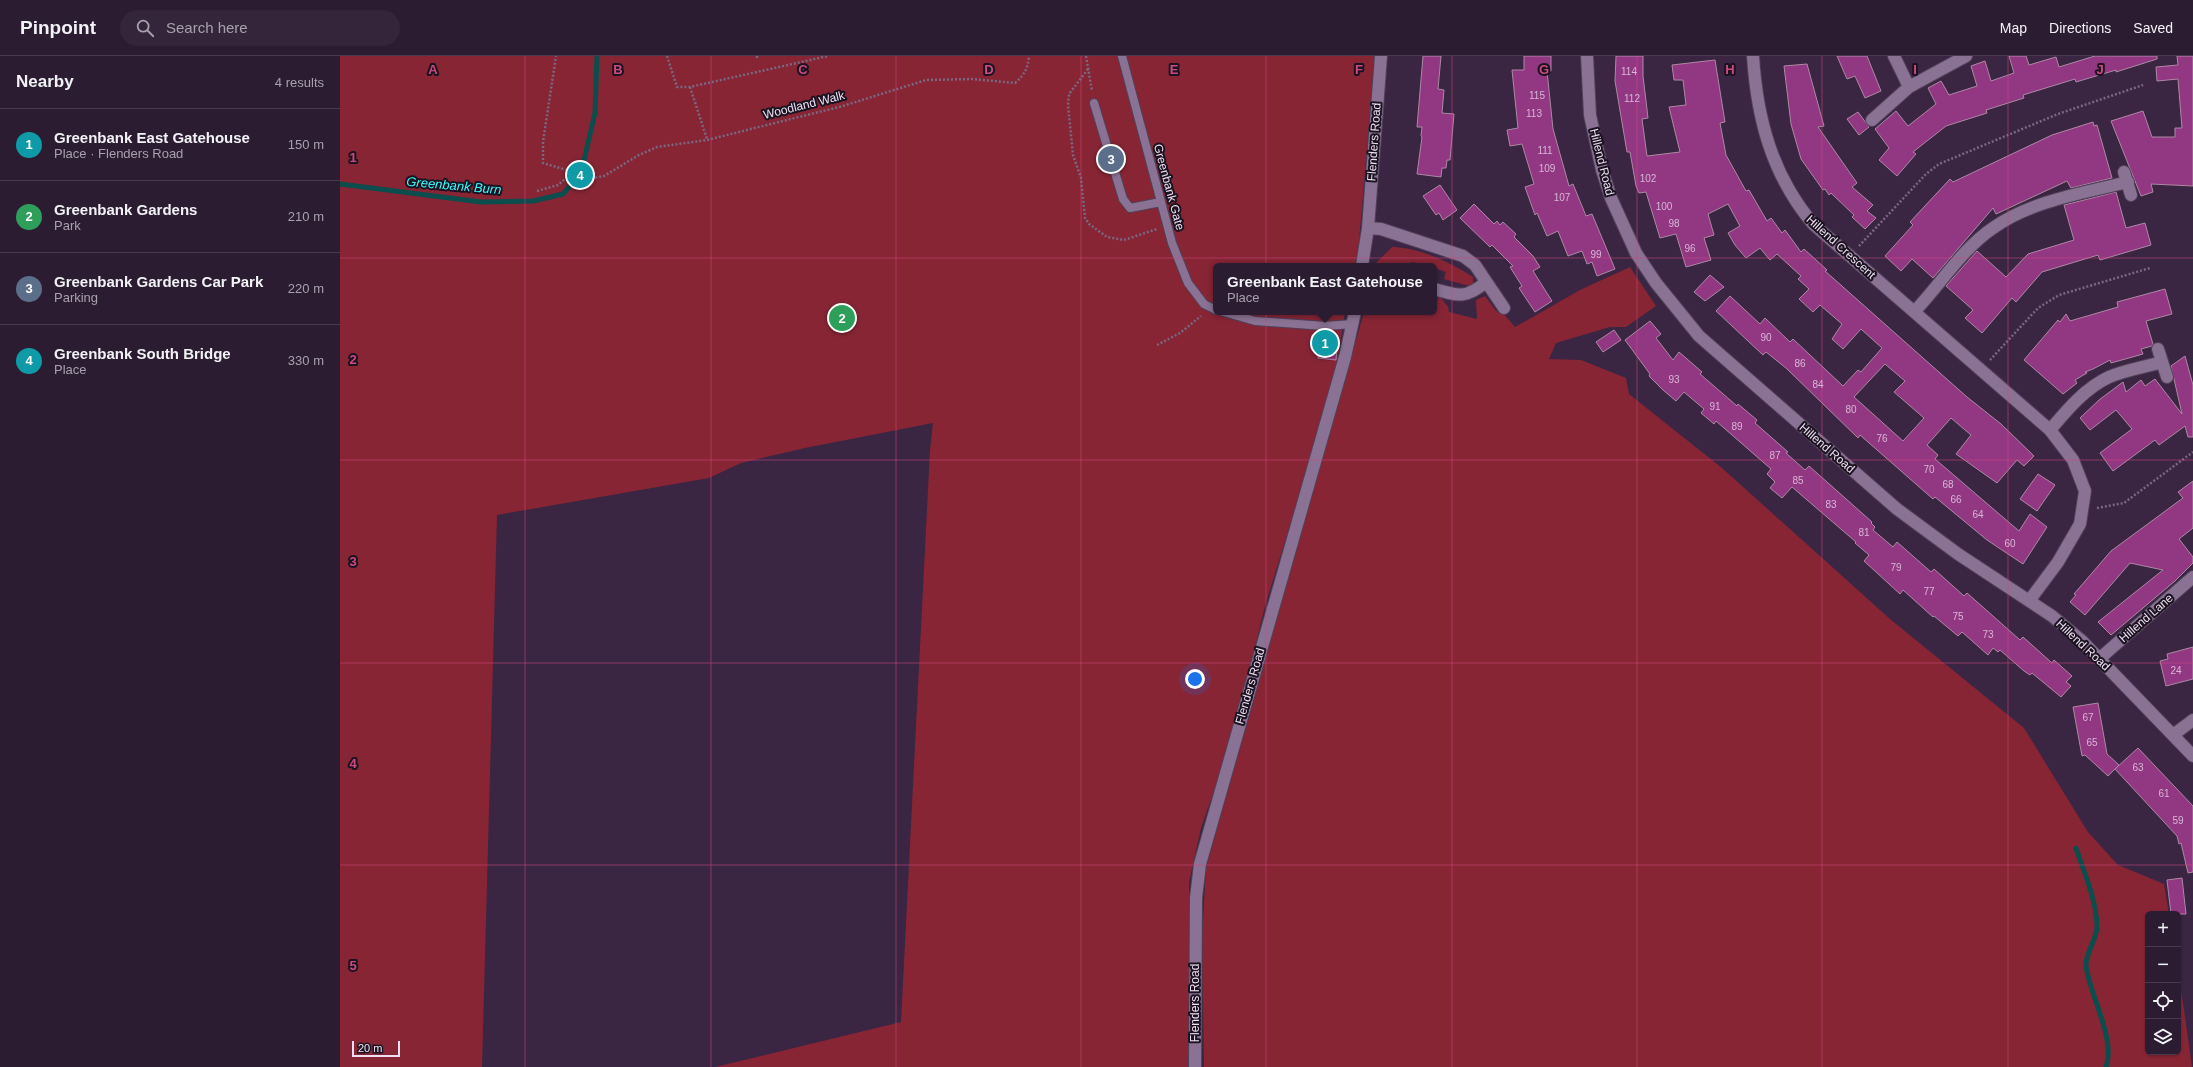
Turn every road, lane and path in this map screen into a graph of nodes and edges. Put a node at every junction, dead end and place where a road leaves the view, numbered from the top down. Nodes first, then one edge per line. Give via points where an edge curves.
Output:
1 (556, 56) edge
2 (667, 56) edge
3 (828, 56) edge
4 (1029, 56) edge
5 (1086, 56) edge
6 (1122, 56) edge
7 (1381, 56) edge
8 (1587, 56) edge
9 (1894, 56) edge
10 (1966, 56) edge
11 (1757, 57) edge
12 (1088, 69) junction
13 (2143, 85) dead end
14 (690, 87) junction
15 (1909, 87) junction
16 (1094, 104) joint
17 (1872, 120) dead end
18 (707, 140) junction
19 (573, 172) junction
20 (537, 191) dead end
21 (2131, 195) dead end
22 (1161, 202) junction
23 (1167, 225) junction
24 (1368, 228) junction
25 (1851, 256) junction
26 (1362, 263) edge
27 (2150, 268) dead end
28 (1486, 282) junction
29 (1437, 290) edge
30 (1504, 308) dead end
31 (1213, 309) edge
32 (1914, 312) junction
33 (1234, 315) edge
34 (1354, 318) edge
35 (1157, 344) dead end
36 (2158, 350) dead end
37 (2162, 362) junction
38 (1980, 371) junction
39 (2167, 377) dead end
40 (2050, 430) junction
41 (2193, 452) edge
42 (2082, 508) junction
43 (2193, 577) edge
44 (2030, 601) junction
45 (2099, 659) junction
46 (2193, 720) edge
47 (2173, 736) junction
48 (2193, 756) edge
49 (1195, 1067) edge

1 - 19 path, Woodland Walk via 543,142 544,163
2 - 14 path via 677,87
3 - 14 path
4 - 18 path, Woodland Walk via 1024,75 1015,82 972,79 926,80 843,106
5 - 12 path
6 - 22 lane, Greenbank Gate
7 - 24 street, Flenders Road
8 - 44 street, Hillend Road via 1590,115 1611,198 1636,253 1656,283 1699,336 1897,509 1958,554
9 - 15 street
10 - 15 street
11 - 25 street, Hillend Crescent via 1760,112 1771,156 1796,204 1813,224
12 - 16 path
12 - 23 path via 1069,94 1068,105 1073,155 1081,178 1085,218 1089,224 1108,237 1124,240
13 - 25 path via 2058,114 1939,164 1926,174
14 - 18 path
15 - 17 street
16 - 22 lane via 1122,198 1130,208
18 - 19 path, Woodland Walk via 657,147 604,176 588,179
19 - 20 path via 558,185
21 - 32 street via 2126,177 2007,218 1974,244
22 - 23 lane, Greenbank Gate
23 - 31 lane, Greenbank Gate via 1188,283 1198,297
24 - 26 street, Flenders Road
24 - 28 street via 1381,229 1453,251 1475,266
25 - 32 street, Hillend Crescent
27 - 38 path via 2059,295 2038,308
28 - 29 street via 1467,295
28 - 30 street
31 - 35 path via 1180,332
32 - 38 street, Hillend Crescent
33 - 34 lane via 1255,321 1325,326
34 - 49 street, Flenders Road via 1200,864 1196,898
36 - 37 street
37 - 39 street
37 - 40 street via 2110,377 2095,385 2080,397
38 - 40 street, Hillend Crescent
40 - 42 street, Hillend Crescent via 2073,460 2085,491
41 - 42 path via 2124,504
42 - 44 street, Hillend Crescent via 2080,524 2058,562
43 - 45 street, Hillend Lane
44 - 45 street, Hillend Road via 2082,641
45 - 47 street, Hillend Road
46 - 47 street
47 - 48 street, Hillend Road

